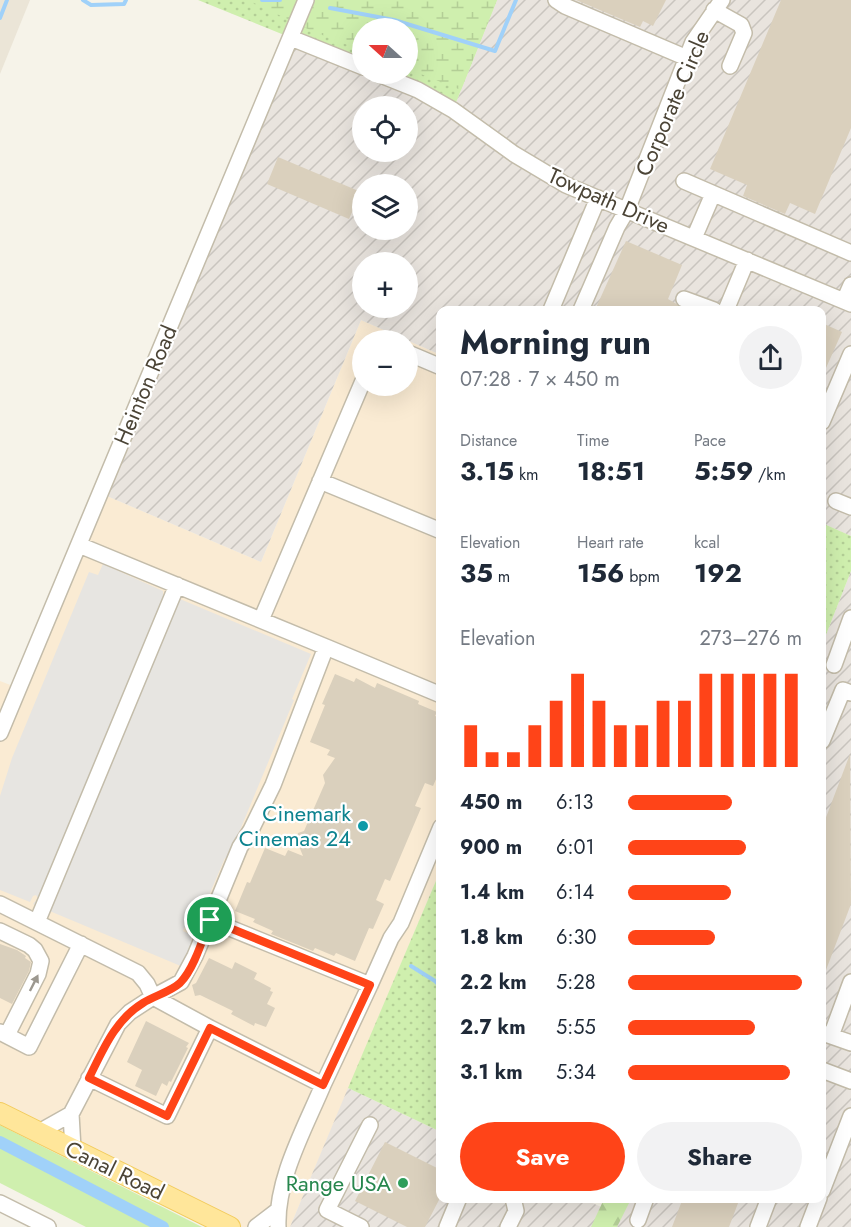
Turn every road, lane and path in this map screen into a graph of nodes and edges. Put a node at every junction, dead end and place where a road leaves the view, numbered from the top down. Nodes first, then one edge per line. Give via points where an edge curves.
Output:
1 (306, 0) edge
2 (556, 0) edge
3 (718, 5) edge
4 (291, 38) junction
5 (687, 58) junction
6 (352, 63) edge
7 (730, 66) dead end
8 (403, 84) edge
9 (684, 182) dead end
10 (712, 194) junction
11 (598, 198) junction
12 (627, 210) junction
13 (694, 238) junction
14 (851, 253) edge
15 (747, 260) junction
16 (851, 285) edge
17 (684, 299) dead end
18 (848, 303) edge
19 (552, 306) edge
20 (583, 306) edge
21 (703, 306) edge
22 (728, 306) edge
23 (851, 354) edge
24 (418, 357) edge
25 (436, 365) edge
26 (357, 396) edge
27 (826, 413) edge
28 (320, 481) junction
29 (836, 501) dead end
30 (851, 507) edge
31 (436, 529) edge
32 (79, 545) junction
33 (177, 585) junction
34 (851, 618) edge
35 (261, 620) junction
36 (326, 647) junction
37 (834, 665) dead end
38 (436, 693) edge
39 (851, 693) edge
40 (826, 731) edge
41 (0, 733) edge
42 (436, 839) edge
43 (0, 904) edge
44 (210, 920) junction
45 (37, 922) junction
46 (0, 931) edge
47 (81, 944) junction
48 (851, 982) edge
49 (370, 985) junction
50 (153, 997) junction
51 (210, 1028) junction
52 (3, 1034) edge
53 (826, 1034) edge
54 (851, 1043) edge
55 (826, 1072) edge
56 (89, 1078) junction
57 (851, 1081) edge
58 (323, 1085) junction
59 (0, 1113) edge
60 (71, 1114) junction
61 (851, 1116) edge
62 (370, 1125) dead end
63 (39, 1132) junction
64 (73, 1149) junction
65 (826, 1181) edge
66 (0, 1203) edge
67 (457, 1203) edge
68 (514, 1203) edge
69 (644, 1203) edge
70 (767, 1203) edge
71 (817, 1203) edge
72 (277, 1211) junction
73 (638, 1220) dead end
74 (48, 1227) edge
75 (230, 1227) edge
76 (256, 1227) edge
77 (278, 1227) edge
78 (361, 1227) edge
79 (447, 1227) edge
80 (508, 1227) edge
81 (758, 1227) edge
82 (808, 1227) edge

1 - 4 street, Heinton Road
2 - 5 street
3 - 5 street, Corporate Circle
3 - 7 street via 744,29
4 - 6 street
4 - 32 street, Heinton Road
5 - 12 street, Corporate Circle
8 - 11 street, Towpath Drive via 453,110 566,185
9 - 10 street
10 - 13 street
10 - 14 street
11 - 12 street, Towpath Drive
11 - 19 street
12 - 13 street, Towpath Drive
12 - 20 street, Corporate Circle
13 - 15 street, Towpath Drive
15 - 18 street, Towpath Drive
15 - 22 street
16 - 18 street
17 - 21 street
23 - 27 street
24 - 25 street
26 - 28 street
28 - 31 street
28 - 35 street
29 - 30 street
32 - 33 street
32 - 41 street, Heinton Road
33 - 35 street
33 - 45 street
34 - 37 street
35 - 36 street
36 - 38 street
36 - 44 street via 273,785 240,847
39 - 40 street via 843,690
42 - 49 street
43 - 45 street
44 - 49 street
44 - 50 street via 181,982
45 - 47 street
52 -> 46 street via 38,974 41,961 29,945
47 - 50 street via 138,973
47 - 52 street via 29,1047
48 - 53 street
49 - 58 street
50 - 51 street
50 - 56 street via 118,1024
51 - 56 street via 167,1116
51 - 58 street
53 - 54 street
55 - 57 street
56 - 60 street
58 - 72 street via 285,1177
59 - 63 main road, Canal Road
60 - 63 street
60 - 64 street
61 - 65 street
62 - 78 street via 327,1210
63 - 64 main road, Canal Road
64 - 75 main road, Canal Road
66 - 74 street
67 - 79 street
68 - 80 street via 516,1210
69 - 73 street
70 - 81 street
71 - 82 street
72 - 76 street
72 - 77 street

